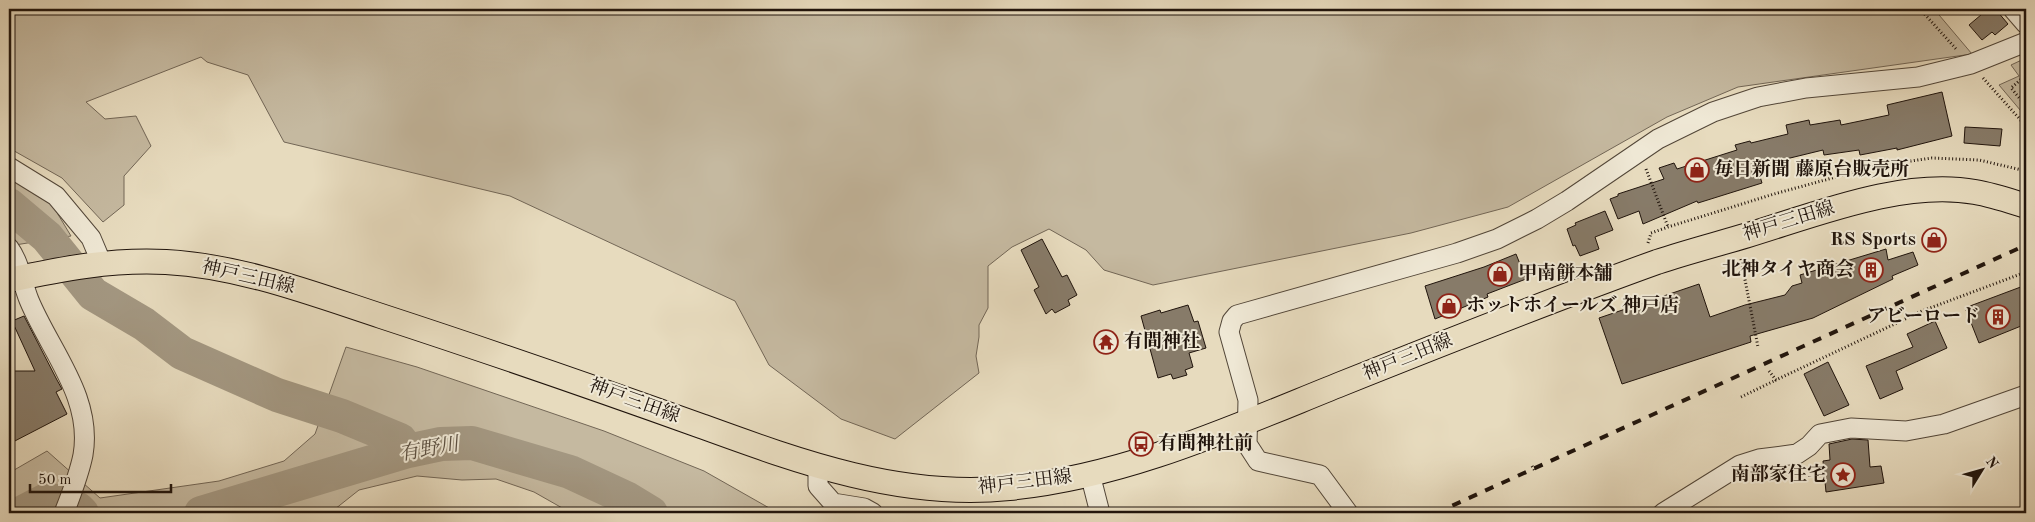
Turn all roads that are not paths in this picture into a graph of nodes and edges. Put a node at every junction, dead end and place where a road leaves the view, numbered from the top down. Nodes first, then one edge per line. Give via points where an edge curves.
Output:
1 (2013, 9) edge
2 (2026, 24) edge
3 (2026, 42) edge
4 (9, 167) edge
5 (2026, 206) edge
6 (9, 248) edge
7 (98, 264) junction
8 (15, 279) edge
9 (2026, 395) edge
10 (1246, 422) junction
11 (818, 466) junction
12 (1090, 474) junction
13 (64, 513) edge
14 (874, 513) edge
15 (1100, 513) edge
16 (1348, 513) edge
17 (1663, 513) edge

1 - 2 street
3 - 10 street via 1977,71 1806,88 1758,97 1712,112 1658,139 1537,220 1497,240 1237,315 1229,332 1248,400
4 - 7 street via 56,196 91,238
5 - 10 main road, 神戸三田線 via 1973,191 1942,189 1866,199 1661,261
6 - 8 street via 15,257
7 - 8 main road, 神戸三田線 via 50,270
7 - 11 main road, 神戸三田線 via 136,261 203,266 286,285 532,365
8 - 13 street via 76,390 84,425 83,455
9 - 17 street via 1944,424 1906,431 1851,428 1820,434 1797,454 1740,466
10 - 12 main road, 神戸三田線 via 1128,465
10 - 16 street via 1247,444 1258,461 1320,475
11 - 12 main road, 神戸三田線 via 922,488 965,490 1040,485
11 - 14 street via 818,486 833,503
12 - 15 street

